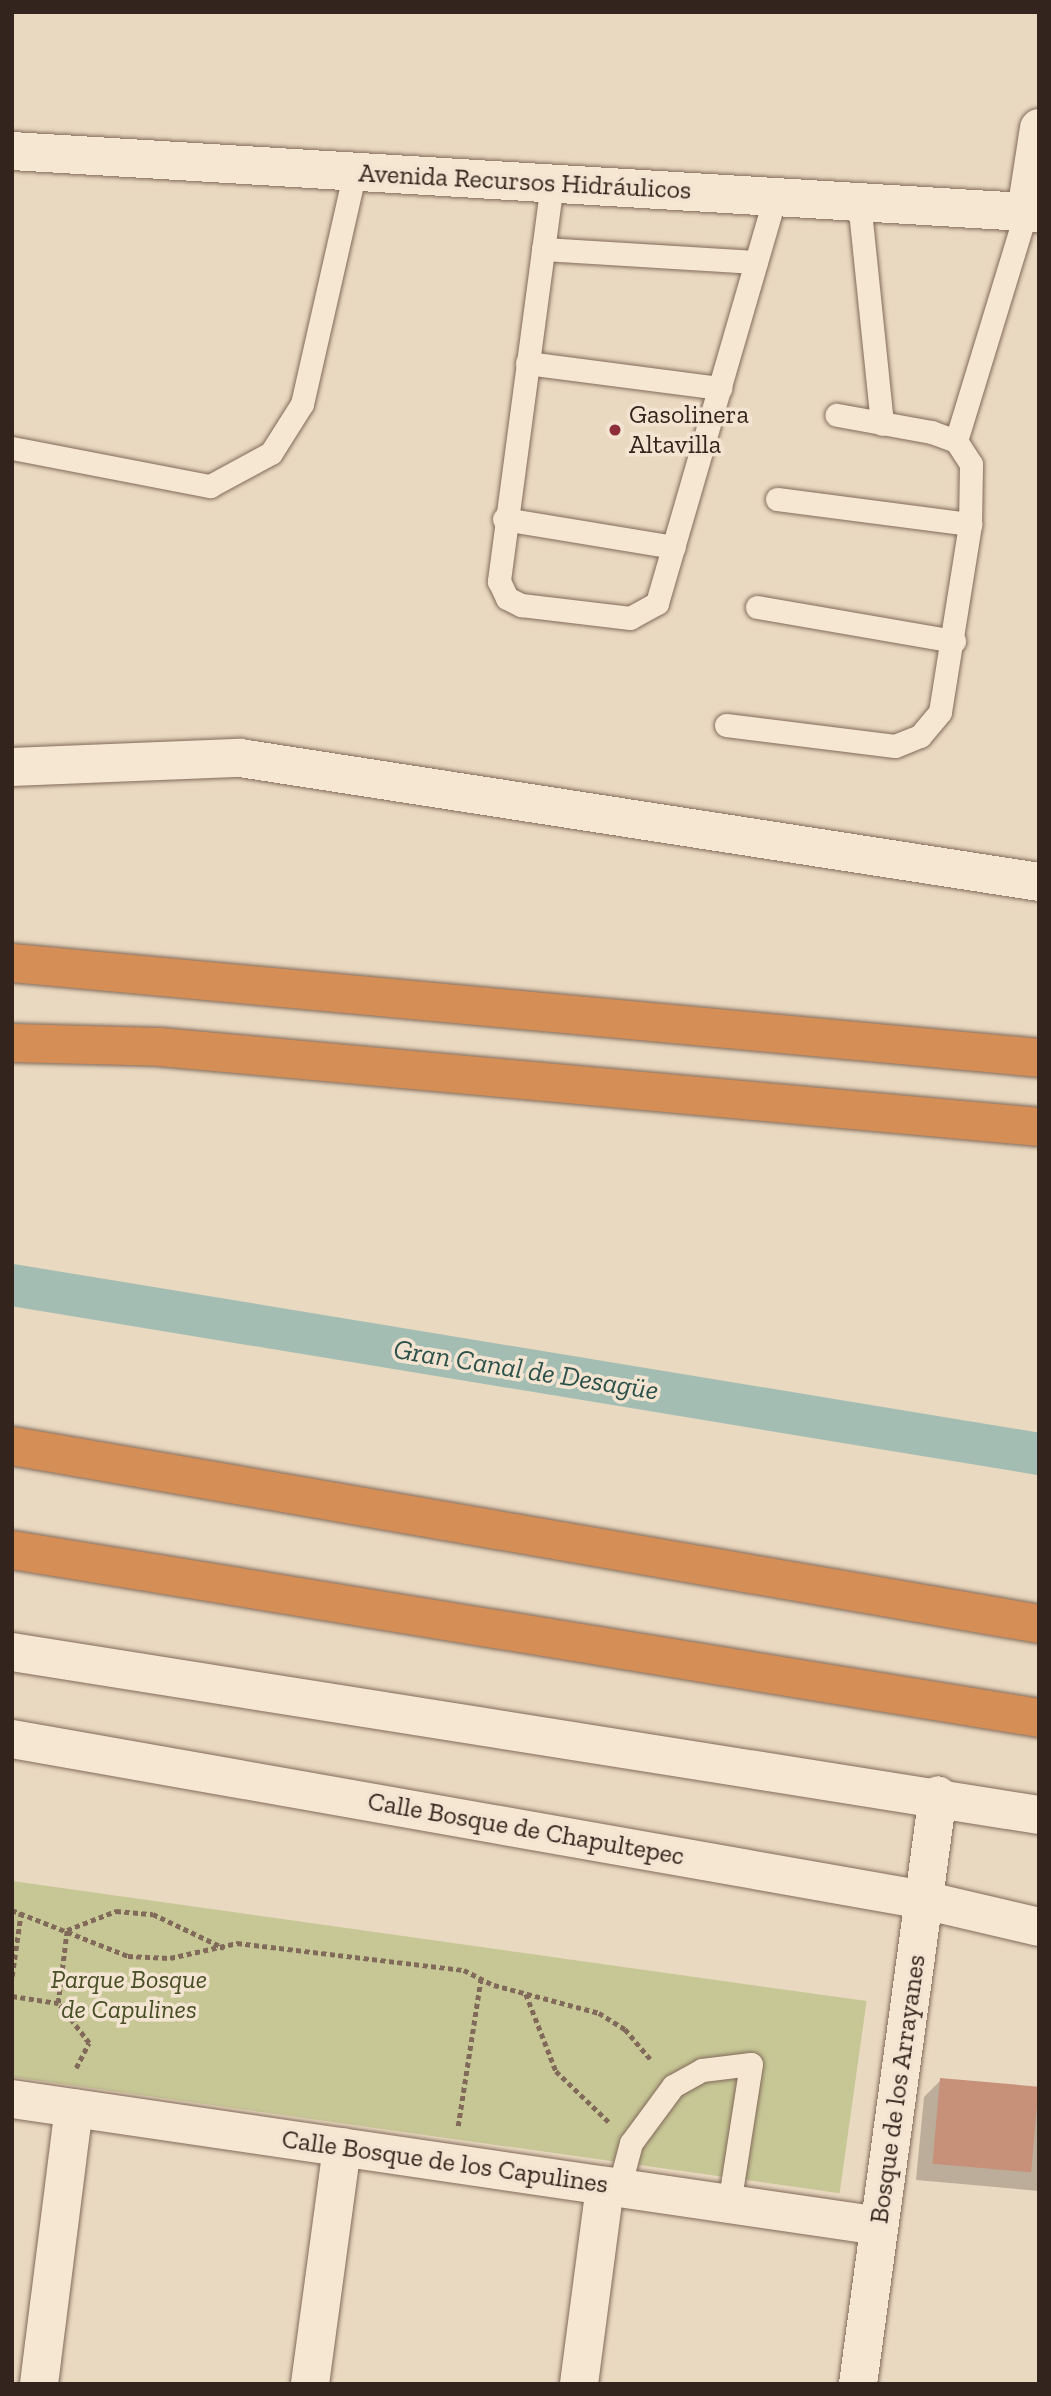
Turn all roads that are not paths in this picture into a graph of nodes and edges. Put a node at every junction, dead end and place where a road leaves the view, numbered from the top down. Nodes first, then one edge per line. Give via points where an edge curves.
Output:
1 (1039, 128) edge
2 (12, 151) edge
3 (355, 171) junction
4 (552, 183) junction
5 (775, 197) junction
6 (859, 201) junction
7 (1032, 212) edge
8 (543, 250) junction
9 (756, 262) junction
10 (527, 363) junction
11 (720, 388) junction
12 (837, 415) dead end
13 (882, 424) junction
14 (957, 441) junction
15 (12, 448) edge
16 (777, 499) dead end
17 (505, 519) junction
18 (970, 524) junction
19 (674, 547) junction
20 (757, 607) dead end
21 (954, 641) junction
22 (726, 724) dead end
23 (12, 767) edge
24 (1039, 883) edge
25 (12, 963) edge
26 (12, 1043) edge
27 (1039, 1058) edge
28 (1039, 1127) edge
29 (12, 1446) edge
30 (12, 1549) edge
31 (1039, 1624) edge
32 (12, 1653) edge
33 (1039, 1718) edge
34 (12, 1739) edge
35 (938, 1795) junction
36 (1039, 1815) edge
37 (924, 1900) junction
38 (1039, 1927) edge
39 (12, 2099) edge
40 (65, 2106) junction
41 (342, 2147) junction
42 (612, 2187) junction
43 (729, 2204) junction
44 (879, 2226) junction
45 (39, 2384) edge
46 (310, 2384) edge
47 (579, 2384) edge
48 (858, 2384) edge

1 - 7 street
2 - 3 street, Avenida Recursos Hidráulicos
3 - 4 street, Avenida Recursos Hidráulicos
3 - 15 lane via 302,404 271,453 210,486
4 - 5 street, Avenida Recursos Hidráulicos
4 - 8 lane
5 - 6 street, Avenida Recursos Hidráulicos
5 - 9 lane
6 - 7 street, Avenida Recursos Hidráulicos
6 - 13 lane
7 - 14 lane
8 - 9 lane
8 - 10 lane
9 - 11 lane
10 - 11 lane
10 - 17 lane
11 - 19 lane
12 - 13 lane
13 - 14 lane
14 - 18 lane via 971,464
16 - 18 lane
17 - 19 lane
17 - 19 lane via 499,581 507,598 521,604 629,618 645,614 657,603
18 - 21 lane
20 - 21 lane
21 - 22 lane via 940,712 920,736 895,746
23 - 24 street via 240,758
25 - 27 highway
26 - 28 highway via 160,1047
29 - 31 highway
30 - 33 highway
32 - 35 street
34 - 37 street, Calle Bosque de Chapultepec
35 - 36 street
35 - 37 street, Bosque de los Arrayanes
37 - 38 street, Calle Bosque de Chapultepec
37 - 44 street, Bosque de los Arrayanes
39 - 40 street, Calle Bosque de los Capulines
40 - 41 street, Calle Bosque de los Capulines
40 - 45 street
41 - 42 street, Calle Bosque de los Capulines
41 - 46 street
42 - 43 street, Calle Bosque de los Capulines
42 - 43 lane via 631,2143 673,2086 702,2070 751,2064
42 - 47 street
43 - 44 street, Calle Bosque de los Capulines
44 - 48 street, Bosque de los Arrayanes

